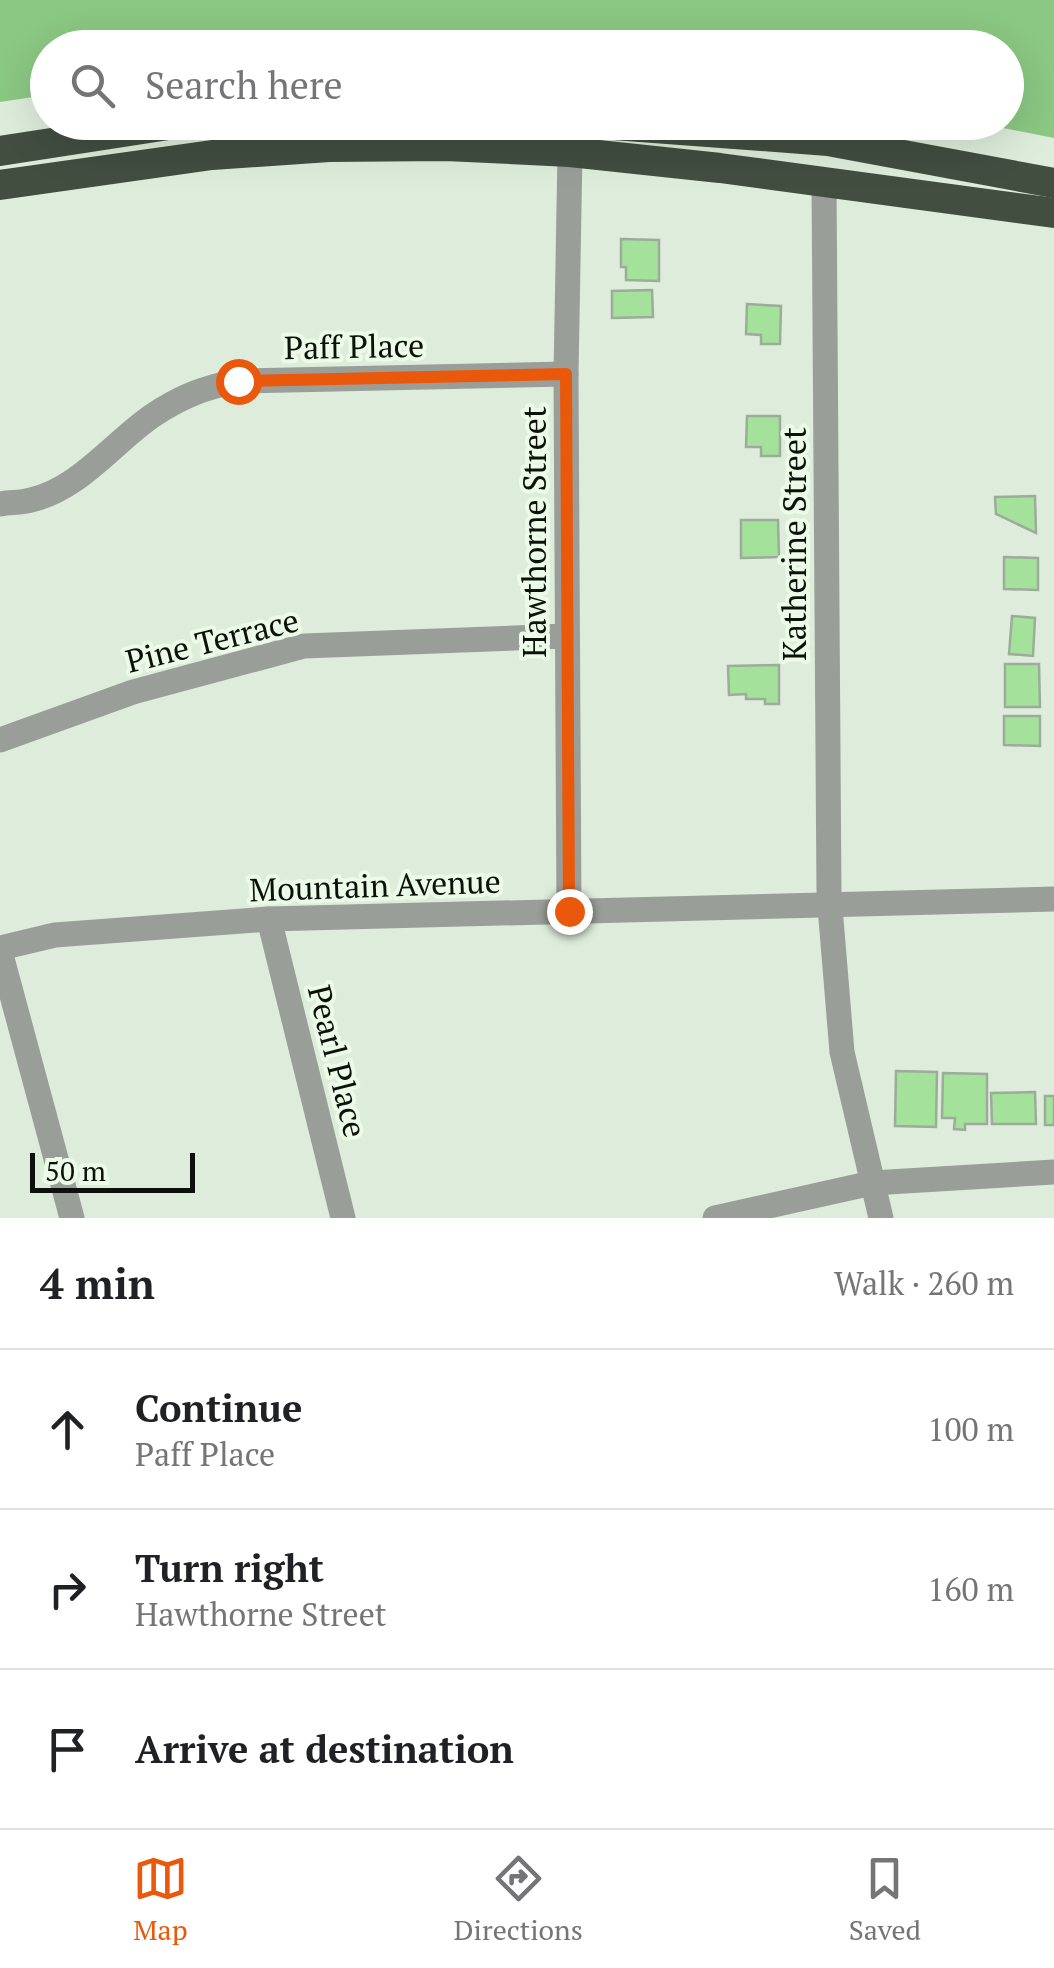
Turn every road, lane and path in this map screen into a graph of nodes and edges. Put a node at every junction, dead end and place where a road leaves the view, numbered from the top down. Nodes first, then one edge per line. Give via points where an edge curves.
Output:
1 (71, 140) edge
2 (530, 140) edge
3 (572, 140) edge
4 (586, 140) edge
5 (764, 140) edge
6 (0, 151) edge
7 (824, 183) junction
8 (1054, 184) edge
9 (0, 185) edge
10 (1054, 212) edge
11 (566, 374) junction
12 (0, 504) edge
13 (567, 636) junction
14 (0, 740) edge
15 (1054, 899) edge
16 (830, 905) junction
17 (569, 911) junction
18 (269, 919) junction
19 (0, 950) edge
20 (1054, 1172) edge
21 (872, 1182) junction
22 (72, 1218) edge
23 (343, 1218) edge
24 (714, 1218) edge
25 (880, 1218) edge

1 - 6 highway
2 - 9 highway via 212,155
3 - 11 street, Hawthorne Street
4 - 7 highway
5 - 8 highway via 828,141
7 - 10 highway
7 - 16 street, Katherine Street
11 - 12 street, Paff Place via 208,386 150,418 57,490
11 - 13 street, Hawthorne Street
13 - 14 street, Pine Terrace via 304,646 133,692
13 - 17 street, Hawthorne Street
15 - 16 street, Mountain Avenue
16 - 17 street, Mountain Avenue
16 - 21 street, Katherine Street via 842,1052
17 - 18 street, Mountain Avenue
18 - 19 street, Mountain Avenue via 55,935
18 - 23 street, Pearl Place
19 - 22 street
20 - 21 street
21 - 24 street
21 - 25 street, Katherine Street

